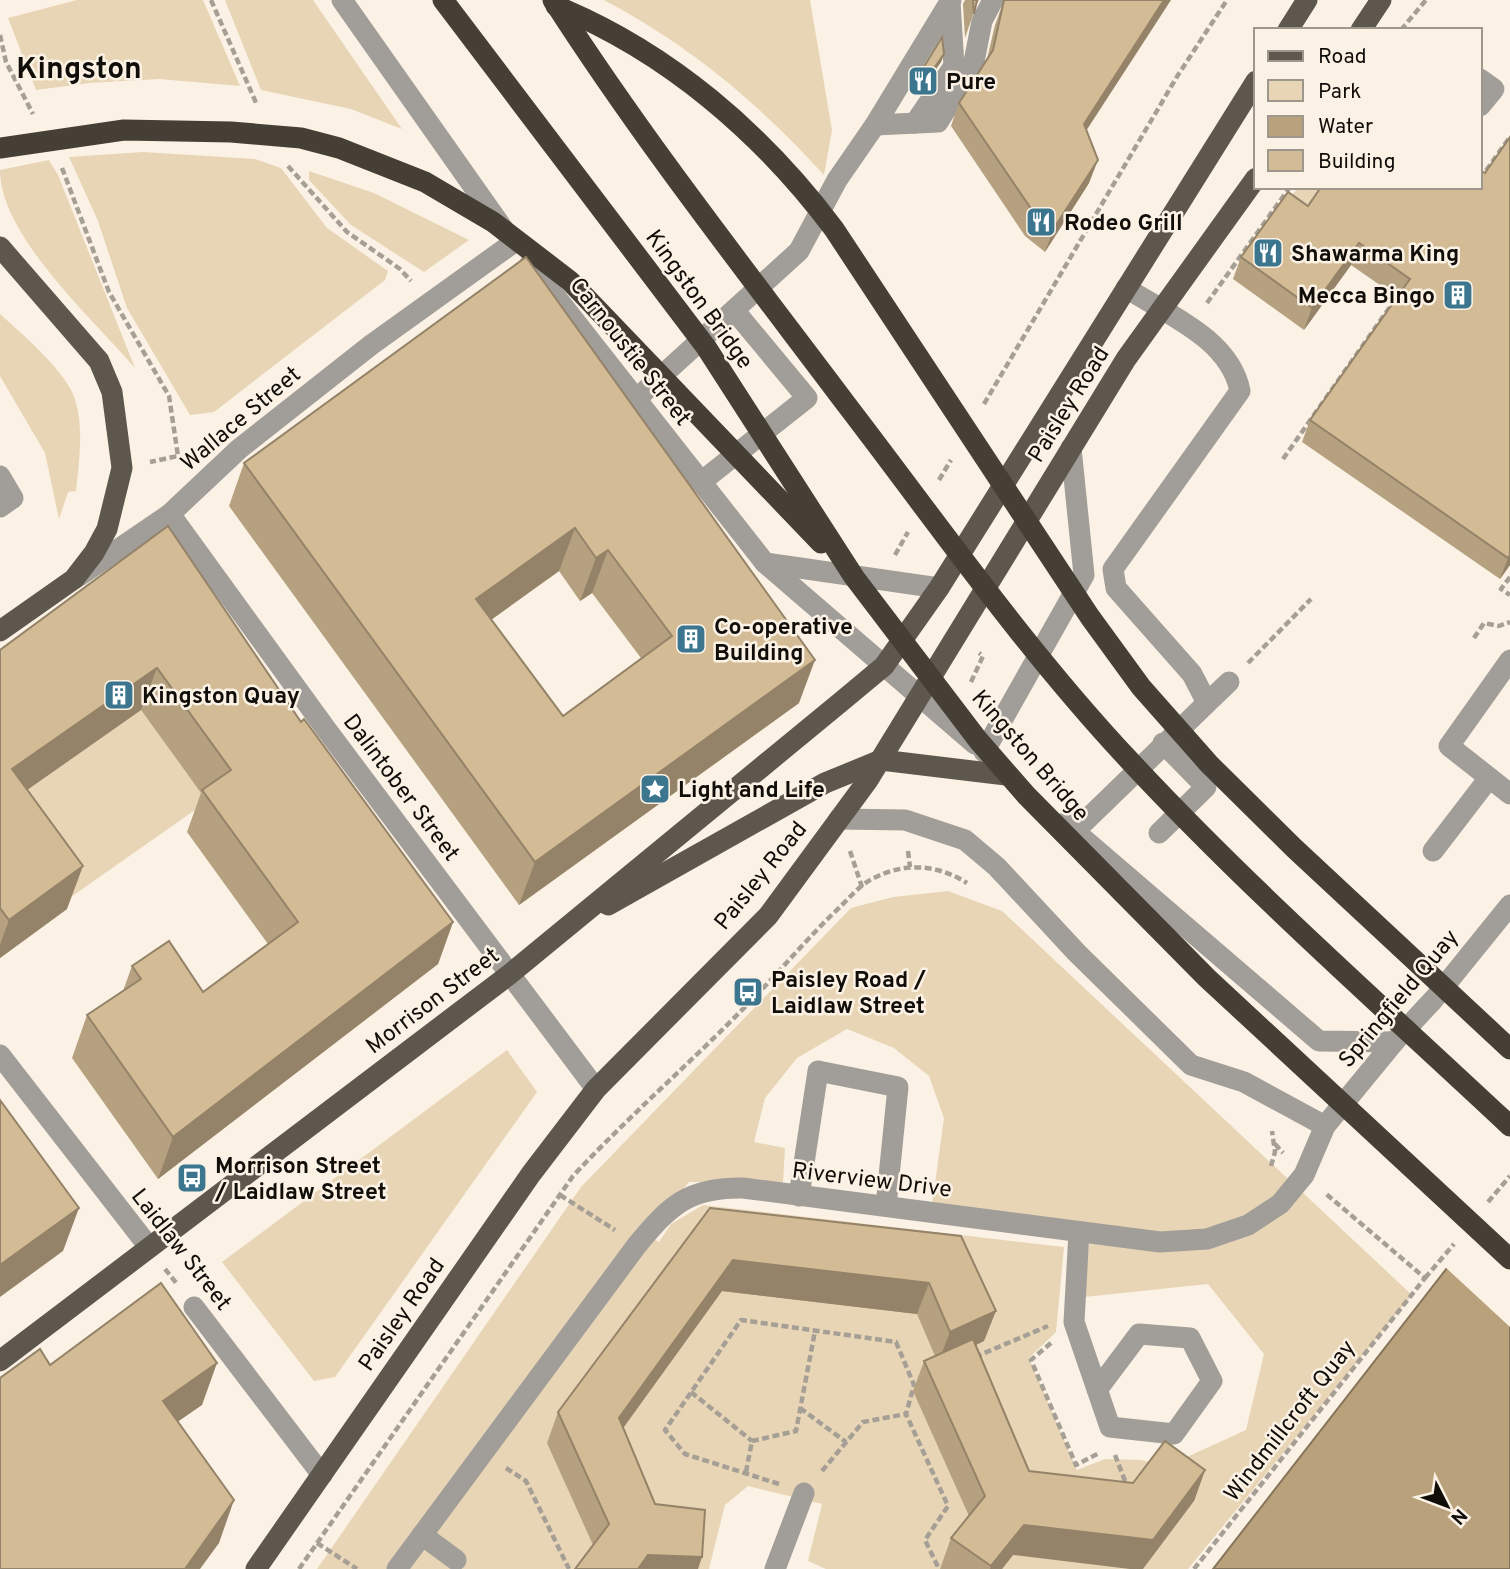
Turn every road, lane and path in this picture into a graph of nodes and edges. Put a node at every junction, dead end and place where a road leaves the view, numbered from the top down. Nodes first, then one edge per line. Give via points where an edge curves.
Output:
1 (342, 0) edge
2 (443, 0) edge
3 (541, 0) edge
4 (553, 0) edge
5 (993, 0) edge
6 (1227, 0) edge
7 (1307, 0) edge
8 (1381, 0) edge
9 (1426, 0) edge
10 (951, 1) edge
11 (1289, 28) edge
12 (1362, 28) edge
13 (1403, 28) edge
14 (0, 35) edge
15 (1482, 80) edge
16 (1254, 84) edge
17 (1482, 104) edge
18 (36, 120) dead end
19 (915, 123) junction
20 (875, 125) junction
21 (1510, 136) edge
22 (0, 148) edge
23 (60, 165) dead end
24 (1482, 176) edge
25 (1254, 181) edge
26 (1289, 189) edge
27 (513, 243) junction
28 (0, 247) edge
29 (1126, 288) junction
30 (1403, 289) edge
31 (734, 310) junction
32 (1161, 310) junction
33 (1189, 329) junction
34 (635, 400) junction
35 (979, 412) dead end
36 (958, 448) dead end
37 (1072, 448) junction
38 (1283, 459) dead end
39 (122, 468) junction
40 (0, 476) edge
41 (701, 482) junction
42 (936, 485) dead end
43 (0, 508) edge
44 (170, 514) junction
45 (915, 521) dead end
46 (765, 563) junction
47 (854, 577) junction
48 (1510, 577) edge
49 (74, 579) junction
50 (880, 581) junction
51 (939, 588) junction
52 (1510, 595) edge
53 (1311, 599) dead end
54 (1510, 622) edge
55 (0, 631) edge
56 (1474, 638) dead end
57 (1510, 660) edge
58 (884, 666) junction
59 (1229, 682) joint
60 (921, 698) junction
61 (1207, 702) junction
62 (1163, 743) junction
63 (984, 752) junction
64 (881, 760) junction
65 (1006, 775) junction
66 (1489, 778) junction
67 (1510, 794) edge
68 (839, 819) junction
69 (1075, 831) junction
70 (1159, 833) dead end
71 (1433, 851) dead end
72 (970, 885) dead end
73 (1510, 905) edge
74 (558, 934) junction
75 (510, 974) junction
76 (1394, 1042) junction
77 (1510, 1049) edge
78 (0, 1055) edge
79 (596, 1089) junction
80 (1267, 1122) dead end
81 (1325, 1126) junction
82 (1510, 1126) edge
83 (1275, 1144) junction
84 (1270, 1171) dead end
85 (531, 1174) junction
86 (1304, 1175) junction
87 (561, 1195) junction
88 (799, 1196) junction
89 (886, 1206) junction
90 (1079, 1232) junction
91 (637, 1245) junction
92 (149, 1247) junction
93 (1510, 1259) edge
94 (194, 1307) joint
95 (1074, 1322) junction
96 (815, 1331) junction
97 (0, 1361) edge
98 (964, 1362) edge
99 (927, 1379) edge
100 (914, 1385) junction
101 (1097, 1390) junction
102 (691, 1392) junction
103 (800, 1408) junction
104 (906, 1414) junction
105 (752, 1441) junction
106 (846, 1442) junction
107 (482, 1452) junction
108 (1114, 1452) junction
109 (1126, 1454) dead end
110 (746, 1472) junction
111 (322, 1475) junction
112 (1128, 1488) edge
113 (804, 1493) junction
114 (288, 1525) junction
115 (422, 1535) junction
116 (317, 1544) junction
117 (456, 1560) dead end
118 (257, 1569) edge
119 (299, 1569) edge
120 (357, 1569) edge
121 (397, 1569) edge
122 (569, 1569) edge
123 (775, 1569) edge
124 (939, 1569) edge
125 (1194, 1569) edge

1 - 27 street, Carnoustie Street
2 - 47 highway, Kingston Bridge via 706,346
3 - 77 highway via 626,40 674,72 742,126 805,190 1141,687 1209,764 1294,848
4 - 82 highway via 697,206 1076,702 1265,897
5 - 19 street via 982,21 973,67 938,122
6 - 35 path
7 - 11 main road
8 - 12 main road
9 - 13 path
10 - 19 street via 954,66
10 - 20 street
14 - 18 path via 6,62
15 - 17 street via 1494,89
16 - 29 main road, Paisley Road
19 - 20 street
20 - 31 street via 837,180 799,251
21 - 24 path
22 - 47 highway via 124,130 243,133 301,138 425,182 493,222 570,281
23 - 39 path via 109,292 169,396 178,456
25 - 32 main road, Paisley Road
26 - 33 path
27 - 34 street, Carnoustie Street
27 - 44 street, Wallace Street via 371,345 239,449
28 - 39 main road via 99,361 112,392
29 - 32 street
29 - 51 main road, Paisley Road
30 - 38 path
31 - 34 street
31 - 41 street via 807,398
32 - 33 street
32 - 37 main road, Paisley Road
33 - 61 street via 1222,352 1237,372 1240,391 1113,569 1116,589 1192,674
34 - 41 street, Carnoustie Street
36 - 42 path
37 - 60 main road, Paisley Road
37 - 63 street via 1084,575
39 - 49 main road via 107,529
40 - 43 street via 13,498
41 - 46 street, Carnoustie Street
44 - 49 street, Wallace Street
44 - 75 street, Dalintober Street
45 - 50 path
46 - 50 street
46 - 58 street, Carnoustie Street
47 - 93 highway, Kingston Bridge via 978,740 1026,795 1207,978
48 - 52 path via 1502,589
49 - 55 main road, Wallace Street
50 - 51 street
51 - 58 main road, Paisley Road
53 - 59 path
54 - 56 path via 1499,626 1484,623
57 - 66 street via 1449,746
58 - 60 street, Carnoustie Street
58 - 74 main road, Morrison Street
59 - 61 street
60 - 63 street, Carnoustie Street
60 - 64 main road, Paisley Road
61 - 62 street
62 - 69 street
62 - 70 street via 1206,786
63 - 65 street, Carnoustie Street
64 - 65 main road
64 - 68 main road, Paisley Road
64 - 74 main road via 810,791
65 - 69 street, Carnoustie Street
66 - 67 street
66 - 71 street
68 - 79 main road, Paisley Road via 768,916
68 - 81 street via 905,820 965,840 1191,1065 1244,1082
69 - 76 street, Carnoustie Street via 1319,1041
72 - 87 path via 927,866 871,879 620,1126
73 - 76 street, Springfield Quay
74 - 75 main road, Morrison Street
75 - 79 street, Dalintober Street
75 - 92 main road, Morrison Street
76 - 81 street, Springfield Quay
78 - 92 street, Laidlaw Street
79 - 85 main road, Paisley Road
80 - 83 path
81 - 86 street, Riverview Drive
83 - 84 path
83 - 86 path
85 - 87 path
85 - 111 main road, Paisley Road
86 - 90 street, Riverview Drive via 1280,1204 1248,1225 1207,1239 1160,1242
86 - 125 path, Windmillcroft Quay via 1425,1278
87 - 91 path
87 - 116 path
88 - 89 street, Riverview Drive
88 - 89 street via 818,1071 898,1087
88 - 91 street, Riverview Drive via 715,1188 687,1197 664,1212
89 - 90 street, Riverview Drive
90 - 95 street
91 - 107 street, Riverview Drive
92 - 94 path, Laidlaw Street
92 - 97 main road, Morrison Street
94 - 111 street, Laidlaw Street
95 - 98 path via 1040,1327
95 - 101 street
95 - 108 path via 1031,1360 1076,1465 1104,1451
96 - 100 path via 895,1342
96 - 102 path via 741,1320
96 - 103 path
99 - 100 path
100 - 104 path
101 - 101 street via 1110,1427 1174,1434 1212,1381 1190,1338 1139,1334
102 - 105 path
102 - 110 path via 665,1430 684,1454
103 - 105 path via 796,1432
103 - 106 path
104 - 106 path via 863,1422
104 - 124 path via 948,1506 925,1540
105 - 110 path
106 - 113 path
107 - 115 street, Riverview Drive
107 - 122 path via 526,1481
108 - 109 path
108 - 112 path
110 - 113 path
111 - 114 main road, Paisley Road
113 - 123 street
114 - 116 path
114 - 118 main road, Paisley Road
115 - 117 street
115 - 121 street, Riverview Drive
116 - 119 path
116 - 120 path

